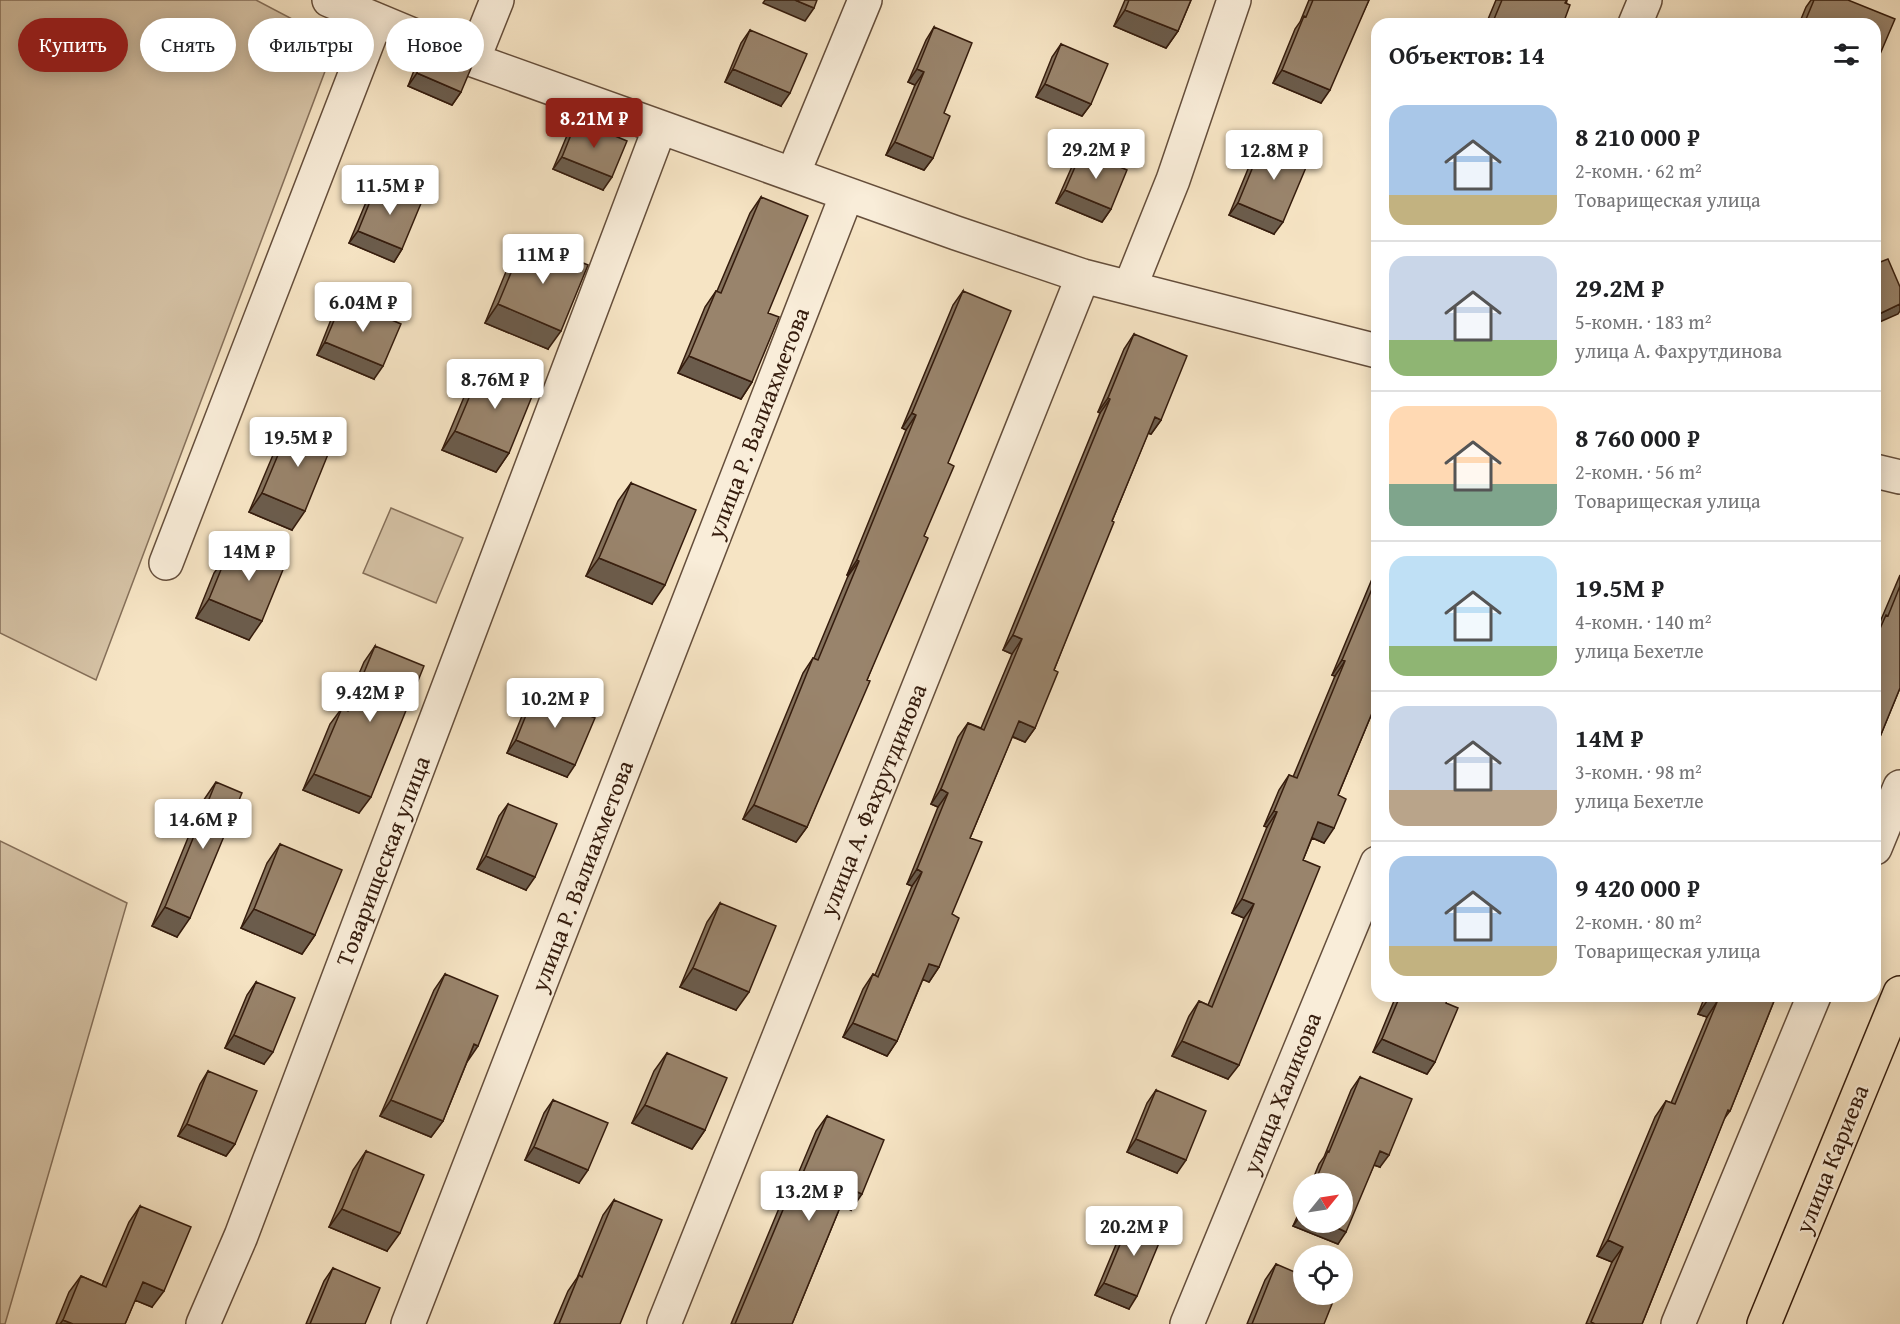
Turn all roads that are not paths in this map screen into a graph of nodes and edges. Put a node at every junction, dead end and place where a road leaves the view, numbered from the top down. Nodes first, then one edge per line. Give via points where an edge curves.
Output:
1 (329, 0) edge
2 (497, 0) edge
3 (865, 0) edge
4 (1234, 0) edge
5 (1645, 0) edge
6 (1638, 18) edge
7 (376, 20) junction
8 (386, 24) edge
9 (484, 32) edge
10 (484, 64) edge
11 (660, 127) junction
12 (793, 174) junction
13 (847, 194) junction
14 (1083, 276) junction
15 (1130, 287) junction
16 (1371, 349) edge
17 (166, 563) dead end
18 (1900, 787) edge
19 (1881, 833) edge
20 (1371, 878) edge
21 (1900, 993) edge
22 (1812, 1002) edge
23 (203, 1324) edge
24 (408, 1324) edge
25 (664, 1324) edge
26 (1187, 1324) edge
27 (1678, 1324) edge
28 (1764, 1324) edge

1 - 7 street
2 - 9 street
3 - 12 street
4 - 15 street via 1173,180
5 - 6 street
7 - 8 street
7 - 17 street
10 - 11 street
11 - 12 street
11 - 23 street, Товарищеская улица via 241,1236
12 - 13 street
13 - 14 street
13 - 24 street, улица Р. Валиахметова
14 - 15 street
14 - 25 street, улица А. Фахрутдинова
15 - 16 street
18 - 19 street
20 - 26 street, улица Халикова
21 - 28 main road, улица Кариева
22 - 27 street

